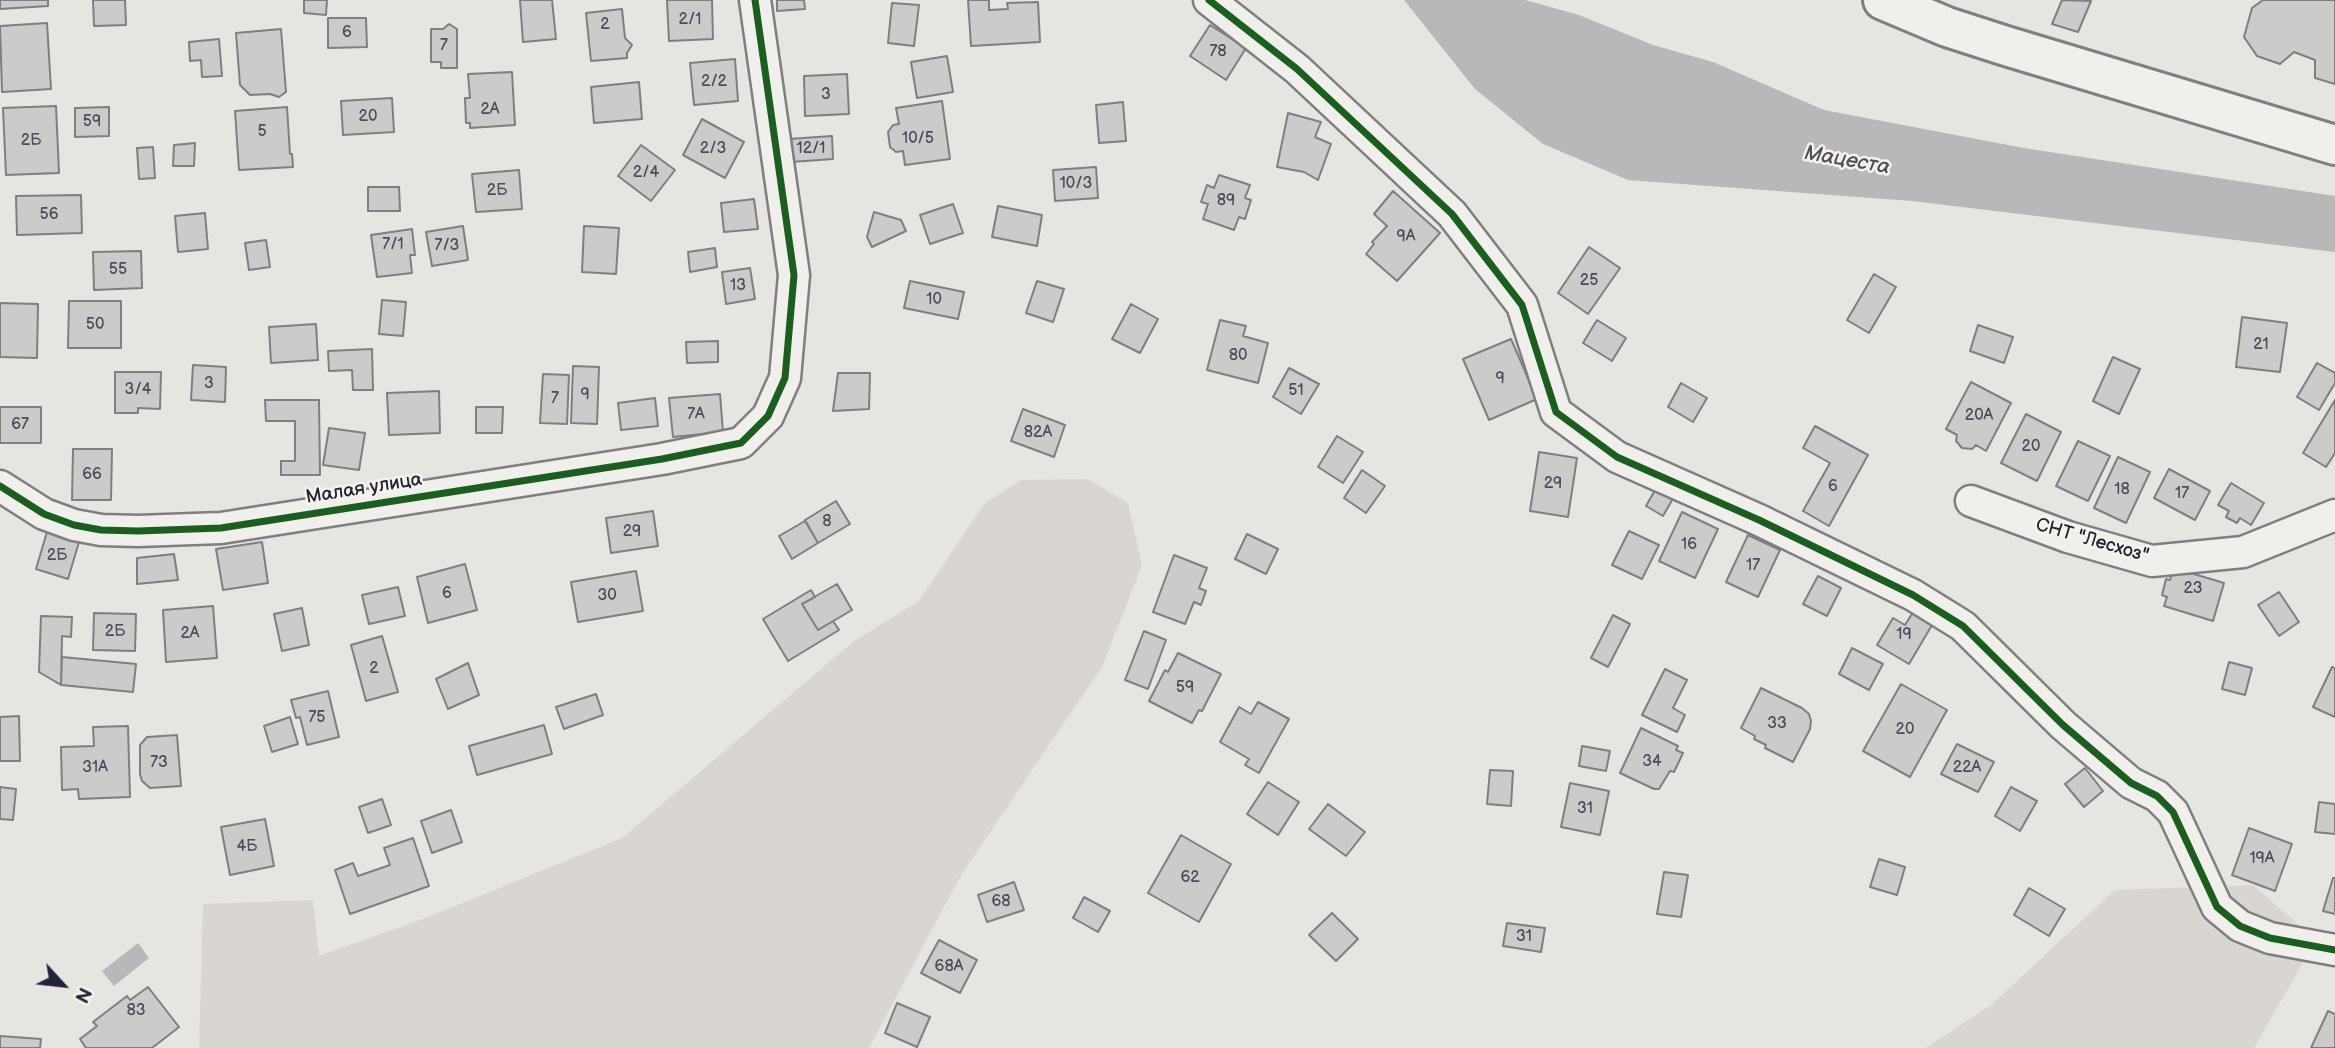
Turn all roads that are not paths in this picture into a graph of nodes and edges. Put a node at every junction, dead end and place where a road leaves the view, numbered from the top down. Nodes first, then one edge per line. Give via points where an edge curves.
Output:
1 (755, 0) edge
2 (1209, 0) edge
3 (1883, 0) edge
4 (2335, 145) edge
5 (0, 486) edge
6 (1971, 500) dead end
7 (2335, 515) edge
8 (2335, 950) edge

1 - 5 street, Малая улица via 794,275 785,378 768,416 741,443 221,528 138,531 74,525 44,514
2 - 8 street via 1297,69 1452,214 1522,305 1556,412 1617,457 1759,520 1964,626 2063,725 2173,812 2217,907 2240,926 2270,938
3 - 4 main road via 2006,46
6 - 7 street, СНТ "Лесхоз" via 2068,537 2152,561 2243,552

